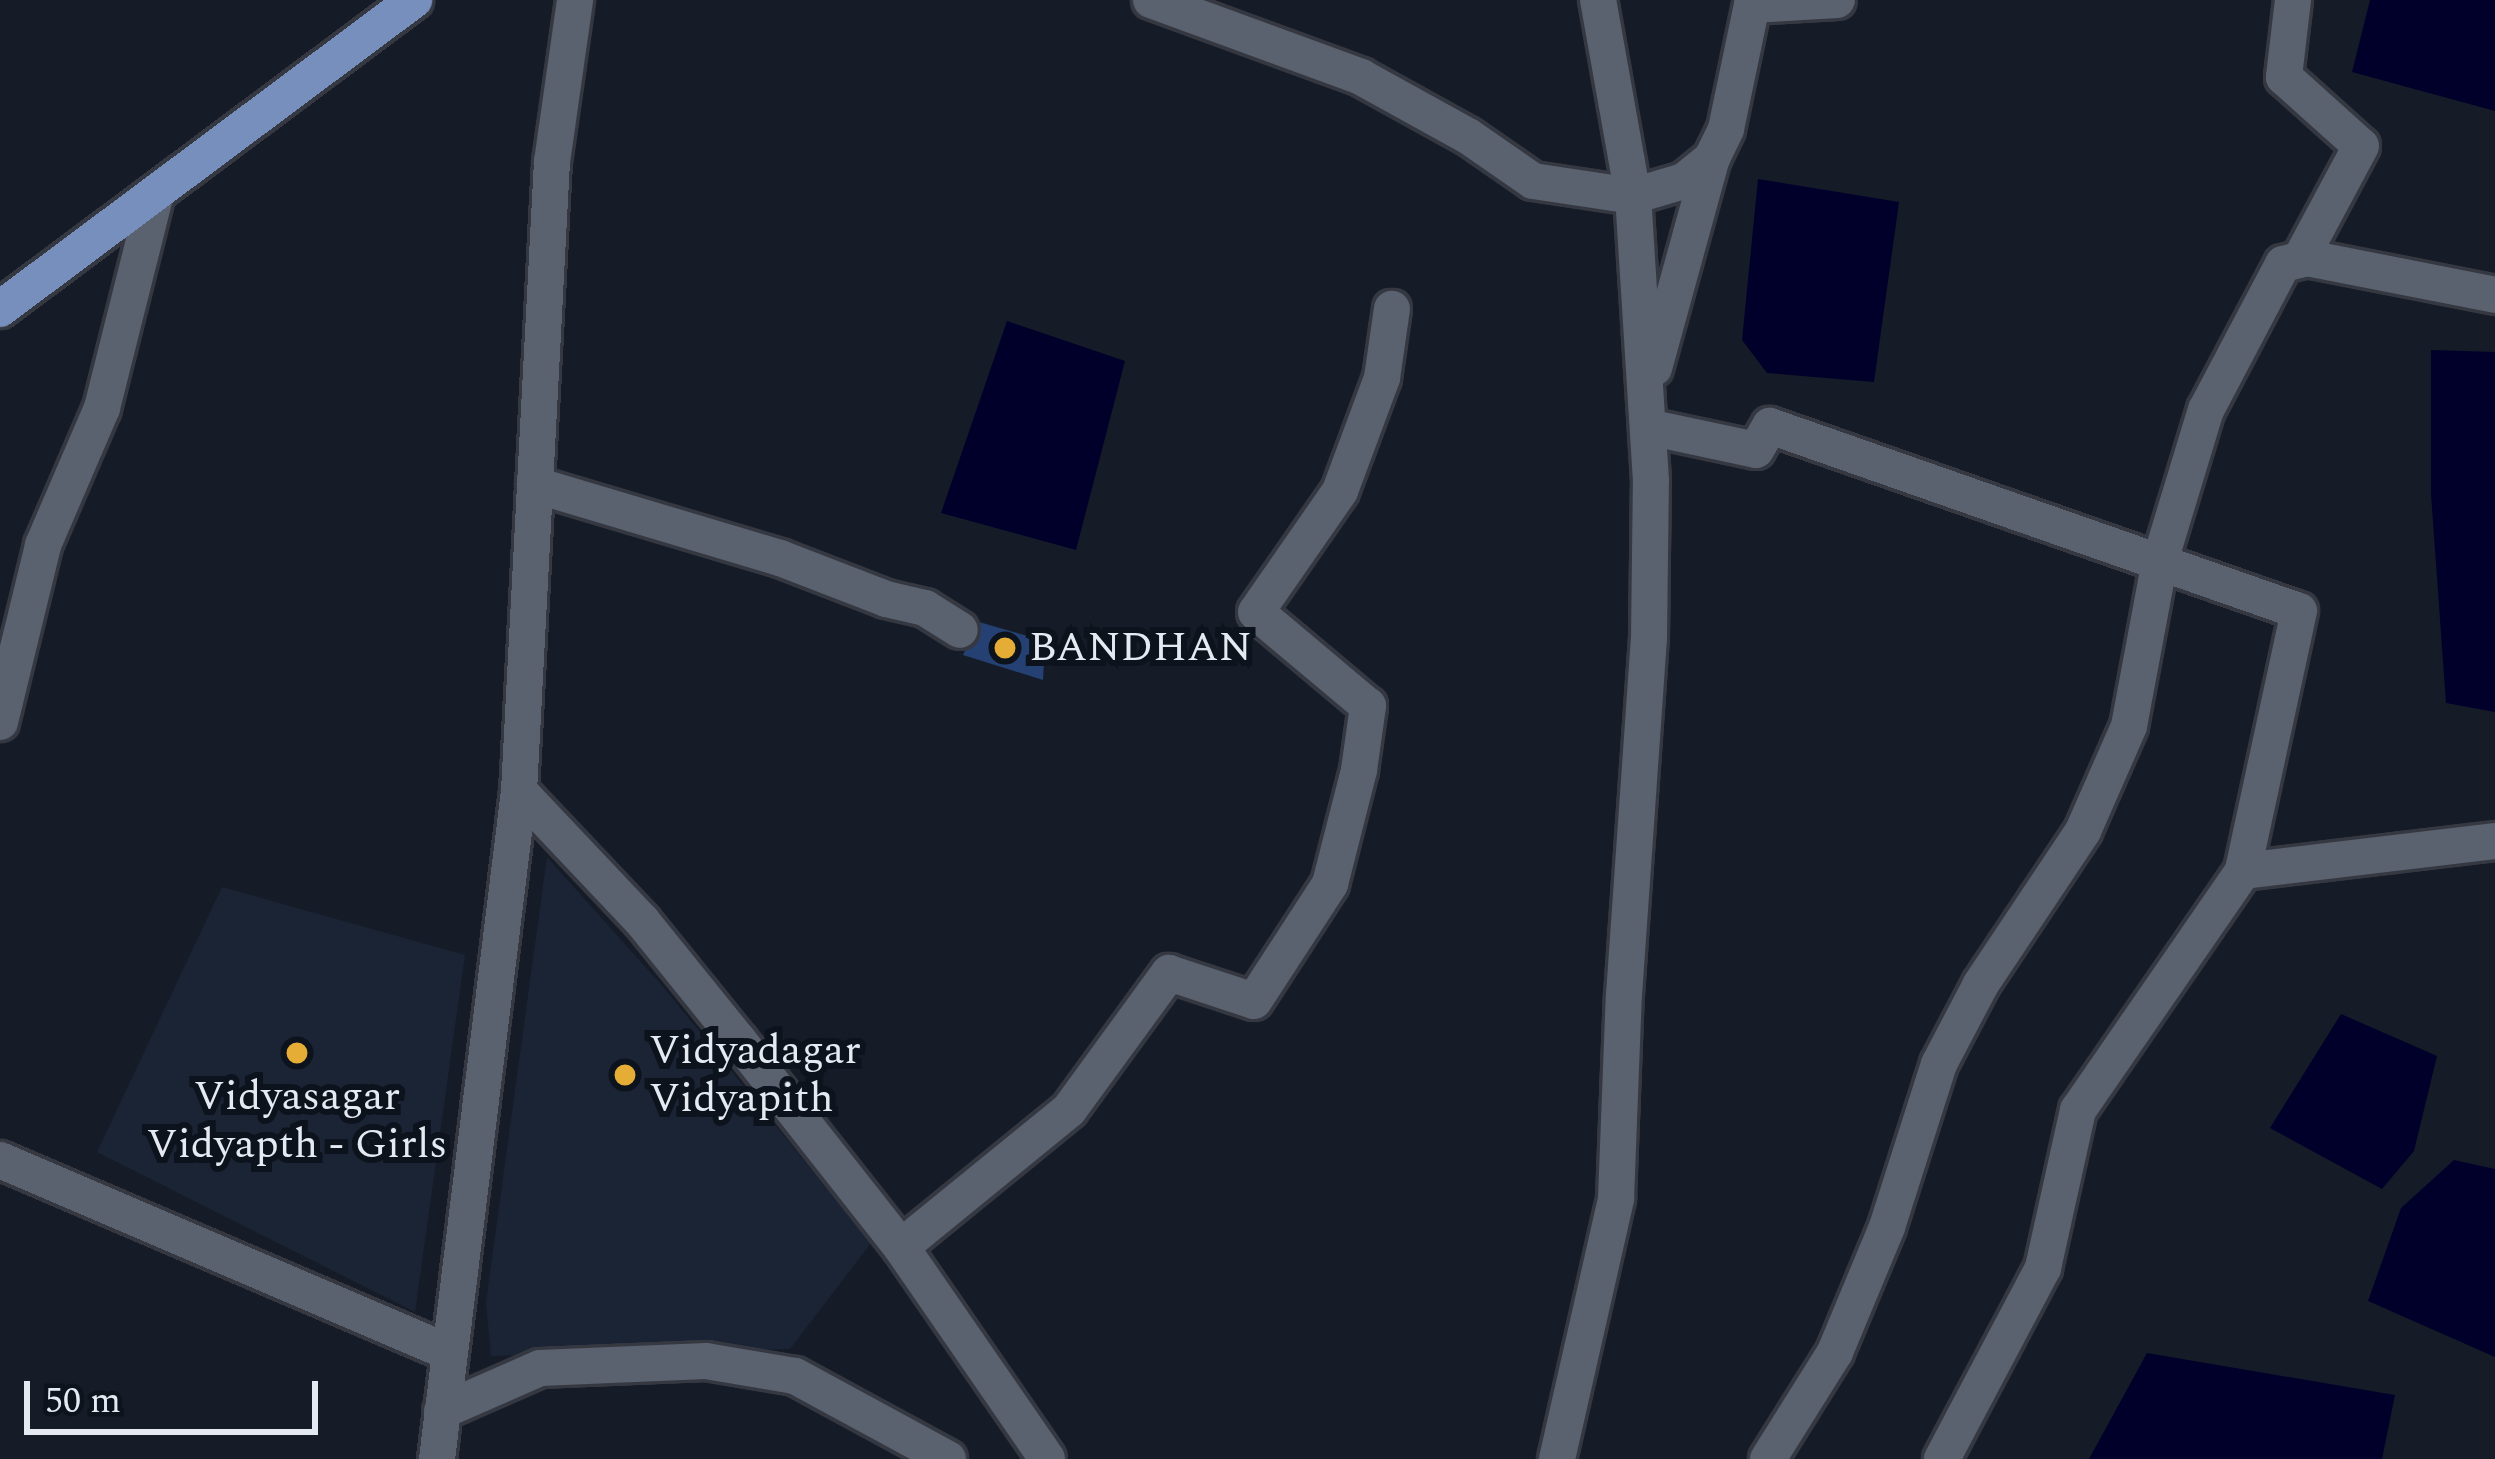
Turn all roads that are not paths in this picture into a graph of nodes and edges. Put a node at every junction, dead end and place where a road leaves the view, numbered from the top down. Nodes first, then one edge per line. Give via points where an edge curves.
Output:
1 (414, 0) edge
2 (575, 0) edge
3 (1151, 0) edge
4 (1598, 0) edge
5 (1837, 0) edge
6 (2293, 0) edge
7 (1752, 3) edge
8 (1712, 158) junction
9 (1633, 196) junction
10 (155, 197) junction
11 (2300, 260) junction
12 (2495, 295) edge
13 (0, 309) edge
14 (1392, 309) dead end
15 (1645, 380) junction
16 (1648, 427) junction
17 (535, 485) junction
18 (2160, 561) junction
19 (960, 630) dead end
20 (0, 722) edge
21 (519, 791) junction
22 (2495, 841) edge
23 (2243, 872) junction
24 (0, 1160) edge
25 (901, 1247) junction
26 (448, 1352) junction
27 (442, 1411) junction
28 (436, 1458) edge
29 (948, 1459) edge
30 (1047, 1459) edge
31 (1557, 1459) edge
32 (1768, 1459) edge
33 (1942, 1459) edge

1 - 10 main road
2 - 17 street via 552,162
3 - 9 street via 1361,77 1533,182
4 - 9 street
5 - 7 street
6 - 11 street via 2284,76 2361,146
7 - 8 street via 1726,129
8 - 9 street via 1684,181
8 - 15 street
9 - 15 street
10 - 13 main road
10 - 20 street via 102,408 43,544
11 - 12 street
11 - 18 street via 2282,264 2206,410
14 - 25 street via 1382,378 1340,491 1256,612 1368,706 1330,884 1254,1001 1169,973 1070,1110
15 - 16 street
16 - 18 street via 1756,450 1770,426
16 - 31 street via 1649,638 1616,1199
17 - 19 street via 780,558 926,608
17 - 21 street
18 - 23 street via 2299,611
18 - 32 street via 2120,747 2083,831 1981,984 1940,1064 1887,1227 1835,1352
21 - 25 street via 642,921
21 - 26 street
22 - 23 street
23 - 33 street via 2078,1110 2043,1268
24 - 26 street
25 - 30 street
26 - 27 street
27 - 28 street
27 - 29 street via 540,1368 706,1361 795,1376

